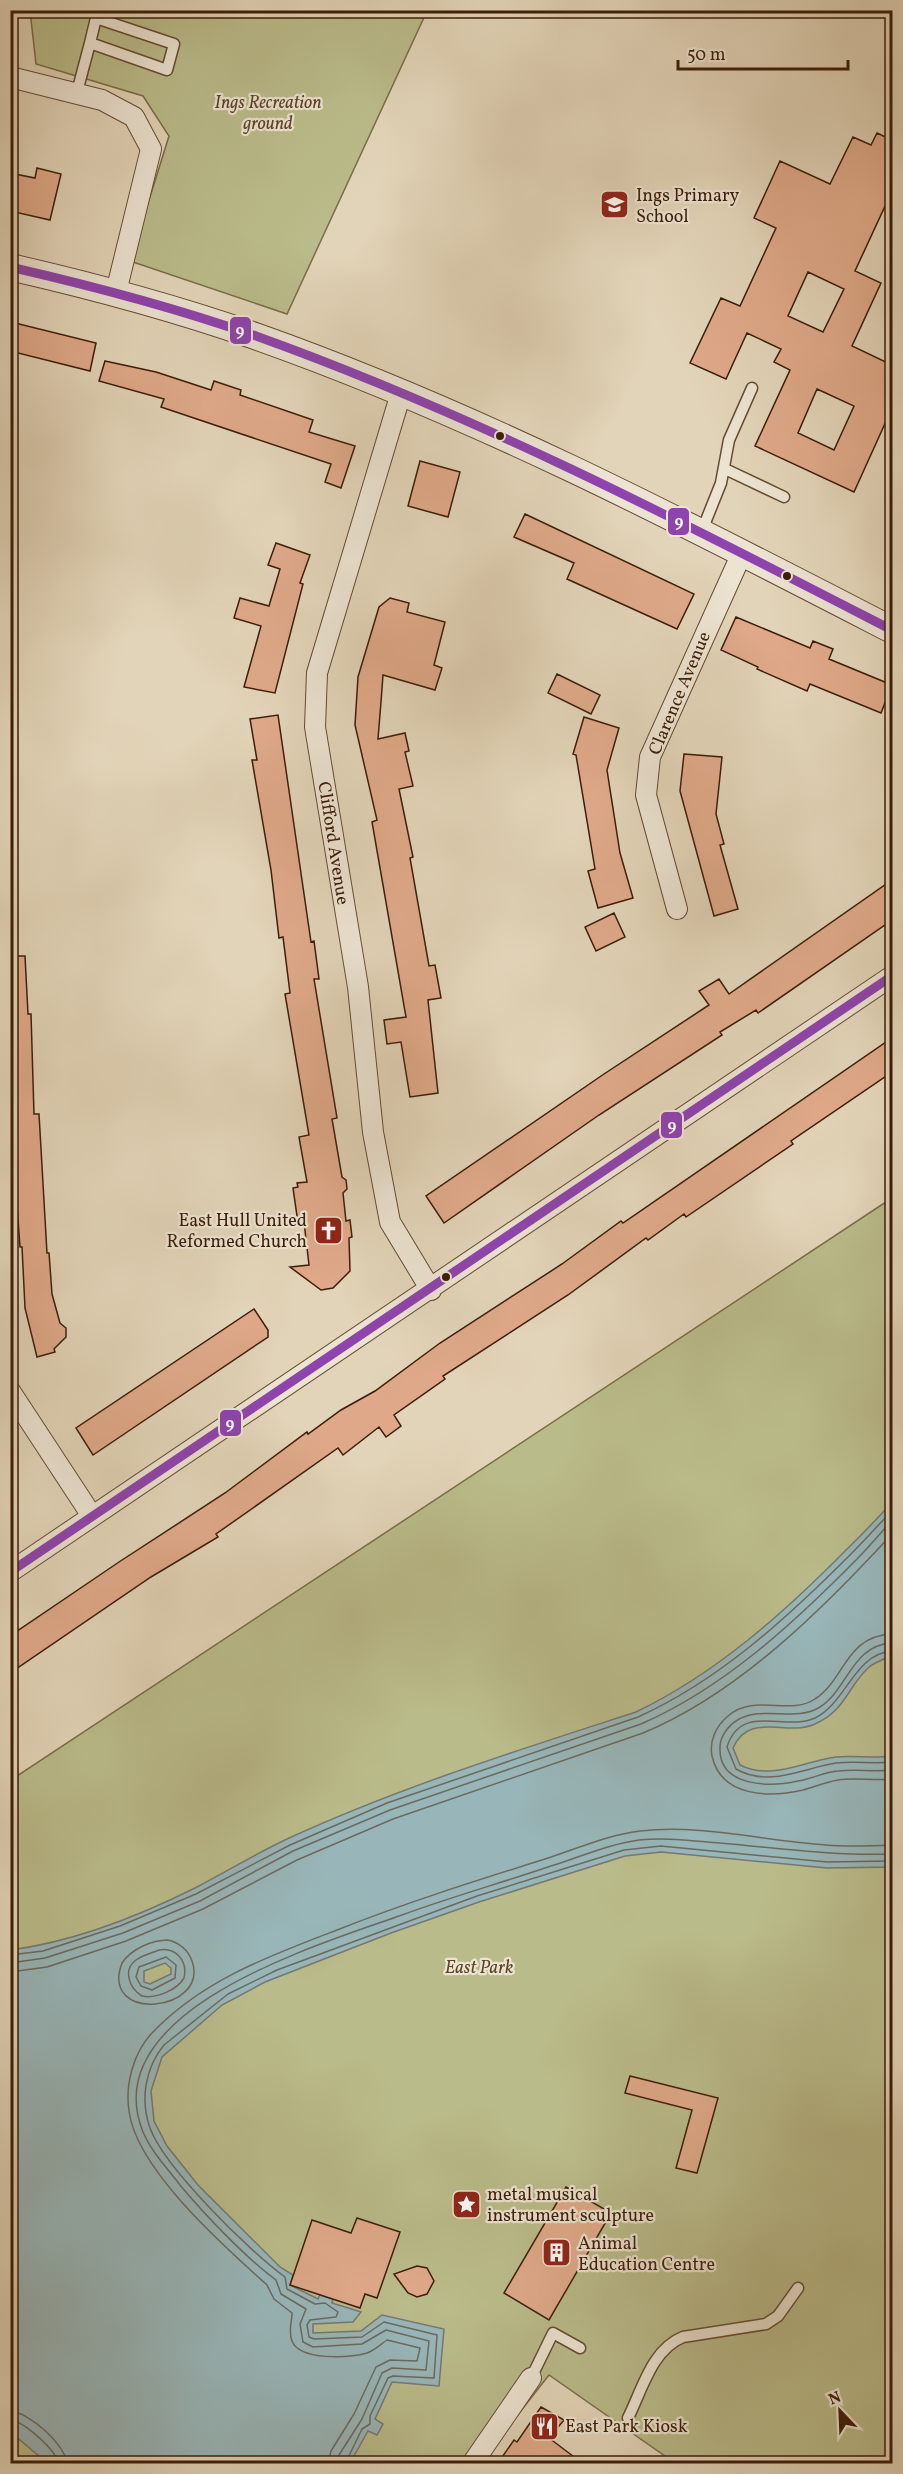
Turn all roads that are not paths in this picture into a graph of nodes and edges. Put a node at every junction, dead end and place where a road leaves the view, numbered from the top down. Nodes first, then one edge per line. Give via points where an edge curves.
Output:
1 (90, 43) junction
2 (10, 77) edge
3 (77, 92) junction
4 (10, 267) edge
5 (116, 292) junction
6 (752, 388) dead end
7 (401, 393) junction
8 (725, 469) junction
9 (784, 497) dead end
10 (701, 533) junction
11 (742, 553) junction
12 (892, 630) edge
13 (677, 909) dead end
14 (892, 976) edge
15 (431, 1290) junction
16 (10, 1391) edge
17 (92, 1516) junction
18 (10, 1572) edge
19 (798, 2288) dead end
20 (580, 2348) dead end
21 (531, 2378) joint
22 (628, 2418) dead end
23 (472, 2463) edge

1 - 1 lane via 167,70 174,44 96,18
1 - 3 lane
2 - 3 street
3 - 5 street via 134,117 151,148
4 - 5 street
5 - 7 street via 256,336
6 - 8 lane via 729,440
7 - 10 street via 508,439
7 - 15 street, Clifford Avenue via 317,673 315,727 358,987 373,1132 390,1222
8 - 9 lane
8 - 10 lane
10 - 11 street
11 - 12 street
11 - 13 street, Clarence Avenue via 650,757 646,795
14 - 15 street
15 - 17 street
16 - 17 street
17 - 18 street
19 - 22 lane via 778,2316 766,2324 671,2341 656,2360
20 - 21 lane via 553,2333
21 - 23 street

